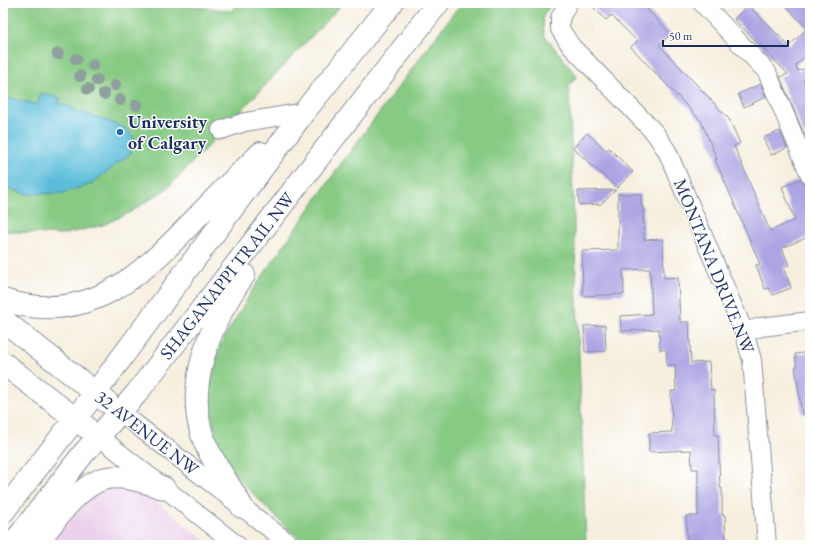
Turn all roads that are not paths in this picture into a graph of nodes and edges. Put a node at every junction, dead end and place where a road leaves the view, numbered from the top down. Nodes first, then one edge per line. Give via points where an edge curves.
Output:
1 (392, 3) edge
2 (438, 3) edge
3 (568, 3) edge
4 (702, 3) edge
5 (304, 112) junction
6 (221, 130) dead end
7 (316, 161) junction
8 (810, 175) edge
9 (3, 300) edge
10 (3, 320) edge
11 (810, 321) edge
12 (744, 332) junction
13 (3, 363) edge
14 (96, 392) junction
15 (120, 412) junction
16 (75, 419) junction
17 (98, 436) junction
18 (164, 488) junction
19 (242, 507) junction
20 (3, 512) edge
21 (12, 545) edge
22 (36, 545) edge
23 (237, 545) edge
24 (291, 545) edge
25 (767, 545) edge

1 - 5 main road, SHAGANAPPI TRAIL NW
2 - 7 main road, SHAGANAPPI TRAIL NW
3 - 12 street, MONTANA DRIVE NW via 560,18 560,29 571,46 655,133 667,151
4 - 8 street via 767,72
5 - 6 street via 246,122
5 - 9 main road via 233,179 163,252 141,271 111,290 93,299 53,308 36,308
5 - 14 main road, SHAGANAPPI TRAIL NW
7 - 15 main road, SHAGANAPPI TRAIL NW
7 - 19 main road via 303,192 236,286 217,319 203,356 197,382 199,418 205,443
10 - 14 main road, 32 AVENUE NW
11 - 12 street via 761,327
12 - 25 street, MONTANA DRIVE NW via 752,360
13 - 16 main road, 32 AVENUE NW
14 - 15 main road, 32 AVENUE NW
14 - 16 main road, SHAGANAPPI TRAIL NW
15 - 17 main road, SHAGANAPPI TRAIL NW
15 - 19 street, 32 AVENUE NW
16 - 17 main road, 32 AVENUE NW
16 - 20 main road, SHAGANAPPI TRAIL NW
17 - 18 street, 32 AVENUE NW
17 - 21 main road, SHAGANAPPI TRAIL NW
18 - 22 main road via 124,478 104,479 91,485 76,498
18 - 23 street, 32 AVENUE NW
19 - 24 street, 32 AVENUE NW

